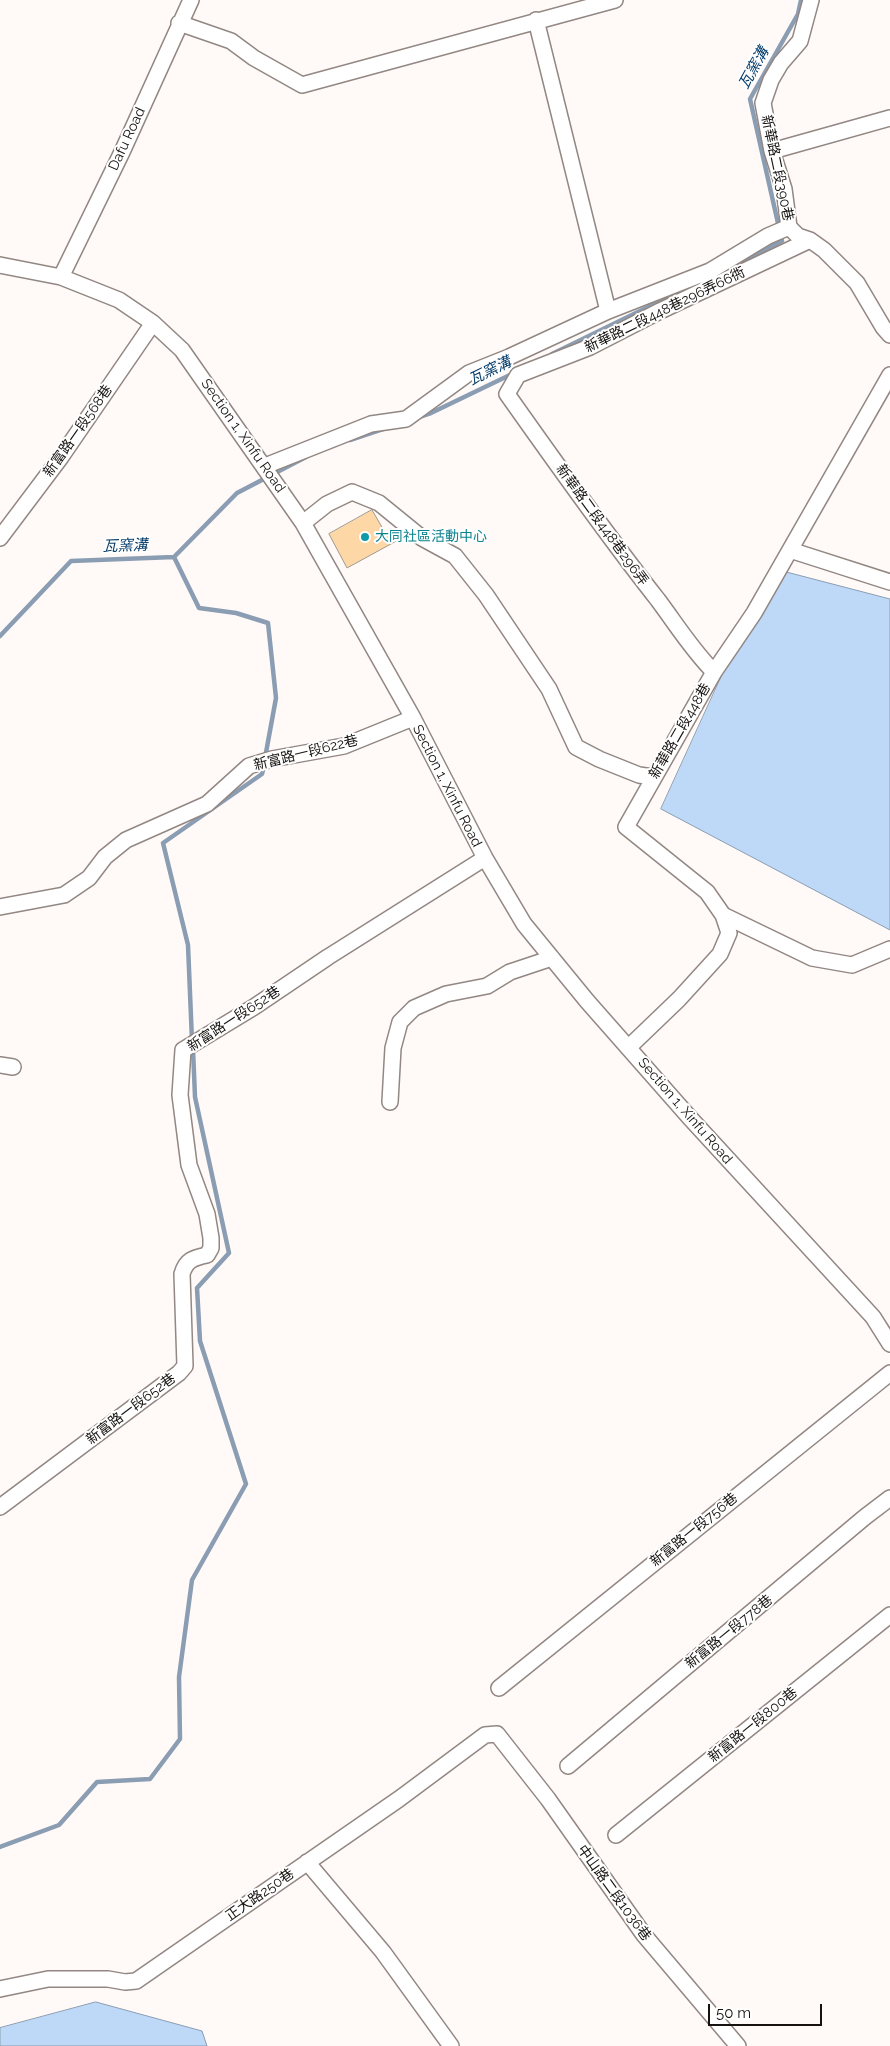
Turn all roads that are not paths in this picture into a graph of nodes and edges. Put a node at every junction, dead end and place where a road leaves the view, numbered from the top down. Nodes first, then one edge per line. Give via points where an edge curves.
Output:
1 (190, 0) edge
2 (615, 0) edge
3 (811, 0) edge
4 (536, 20) junction
5 (179, 23) junction
6 (890, 118) edge
7 (772, 151) junction
8 (789, 227) junction
9 (810, 240) junction
10 (0, 265) edge
11 (61, 277) junction
12 (608, 311) junction
13 (153, 323) junction
14 (890, 335) edge
15 (509, 357) junction
16 (518, 375) junction
17 (890, 375) edge
18 (265, 466) junction
19 (303, 523) junction
20 (0, 538) edge
21 (790, 550) junction
22 (890, 582) edge
23 (714, 672) junction
24 (413, 718) junction
25 (654, 777) junction
26 (485, 858) junction
27 (0, 907) edge
28 (723, 914) junction
29 (890, 949) edge
30 (552, 958) junction
31 (629, 1047) junction
32 (390, 1102) dead end
33 (890, 1344) edge
34 (890, 1373) edge
35 (890, 1498) edge
36 (0, 1507) edge
37 (890, 1615) edge
38 (499, 1688) dead end
39 (497, 1734) joint
40 (568, 1766) dead end
41 (616, 1835) dead end
42 (307, 1862) junction
43 (0, 1989) edge
44 (451, 2046) edge
45 (738, 2046) edge

1 - 5 street, Dafu Road
2 - 4 street
3 - 7 street, 新華路二段390巷 via 800,41 781,63 766,91 763,103
4 - 5 street via 302,86 231,41
4 - 12 street
5 - 11 street, Dafu Road via 122,152
6 - 7 street
7 - 8 street, 新華路二段390巷 via 784,189
8 - 9 street, 新華路二段390巷 via 798,236
8 - 12 street via 710,270
9 - 14 street, 新華路二段390巷 via 857,283
9 - 16 street, 新華路二段448巷296弄66衖 via 590,347
10 - 11 street, Section 1, Xinfu Road
11 - 13 street, Section 1, Xinfu Road via 119,300
12 - 15 street
13 - 18 street, Section 1, Xinfu Road via 182,350
13 - 20 street, 新富路一段568巷 via 61,458
15 - 16 street
15 - 18 street via 470,373 406,418 371,424
16 - 23 street, 新華路二段448巷296弄 via 507,394 610,539 695,652
17 - 21 street, 新華路二段448巷
18 - 19 street, Section 1, Xinfu Road
19 - 24 street, Section 1, Xinfu Road
19 - 25 street via 327,504 352,492 379,503 422,538 455,556 486,595 549,689 576,747 639,775
21 - 22 street
21 - 23 street, 新華路二段448巷 via 754,613
23 - 25 street, 新華路二段448巷
24 - 26 street, Section 1, Xinfu Road
24 - 27 street, 新富路一段622巷 via 344,746 249,766 207,804 126,840 105,857 89,878 64,895
25 - 28 street, 新華路二段448巷 via 626,827 707,892
26 - 30 street, Section 1, Xinfu Road via 524,924
26 - 36 street, 新富路一段652巷 via 254,1008 183,1050 180,1095 190,1165 207,1214 211,1238 207,1255 190,1259 182,1274 185,1366
28 - 29 street via 812,958 852,964
28 - 31 street, 新華路二段448巷 via 729,932 720,954 680,999
30 - 31 street, Section 1, Xinfu Road
30 - 32 street via 510,972 487,986 446,994 414,1008 400,1022 393,1048
31 - 33 street, Section 1, Xinfu Road via 873,1317
34 - 38 street, 新富路一段756巷
35 - 40 street, 新富路一段778巷
37 - 41 street, 新富路一段800巷
39 - 42 street, 正大路250巷 via 485,1735
39 - 45 street, 中山路二段1036巷 via 548,1799 644,1935
42 - 43 street, 正大路250巷 via 136,1981 48,1979
42 - 44 street via 383,1952

